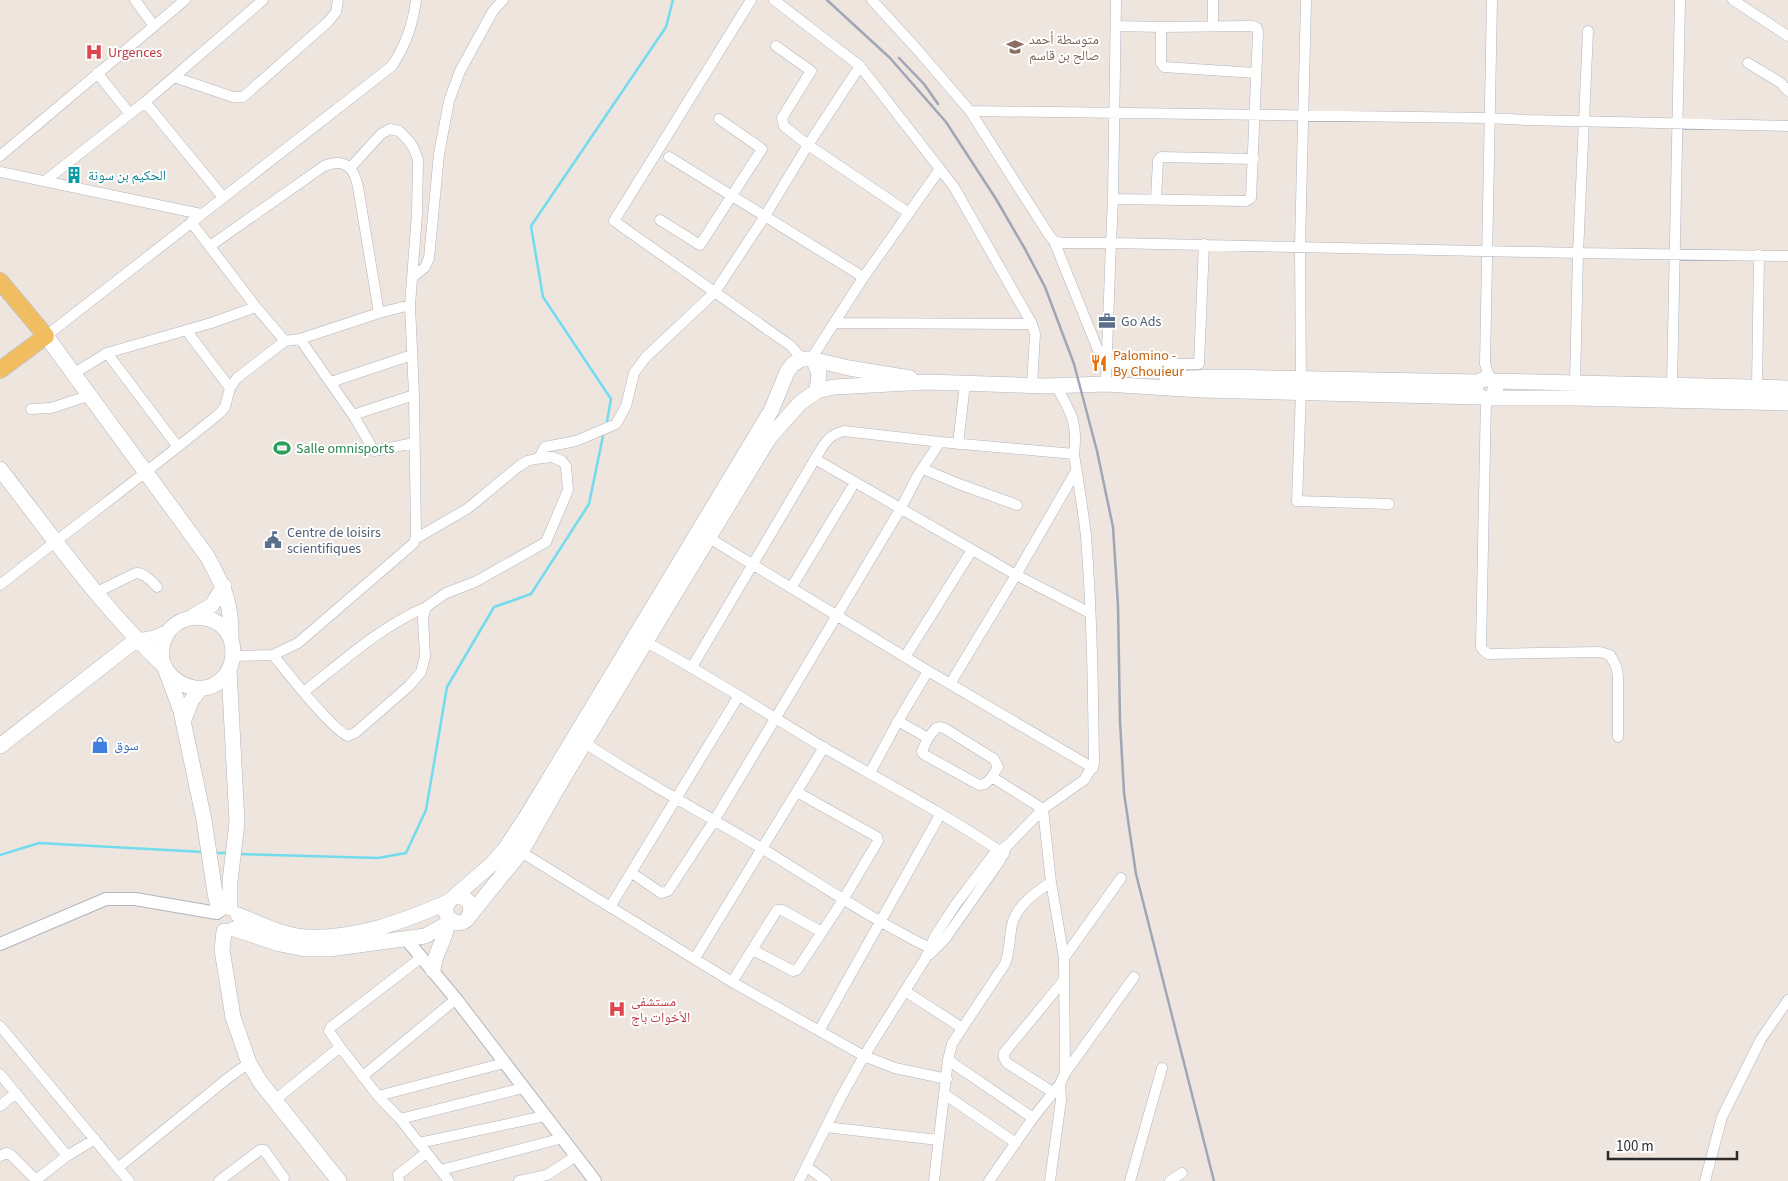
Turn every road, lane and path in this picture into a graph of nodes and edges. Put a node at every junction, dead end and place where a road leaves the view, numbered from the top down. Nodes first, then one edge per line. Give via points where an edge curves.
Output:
1 (135, 0) edge
2 (185, 0) edge
3 (262, 0) edge
4 (338, 0) edge
5 (416, 0) edge
6 (503, 0) edge
7 (750, 0) edge
8 (774, 0) edge
9 (872, 0) edge
10 (1116, 0) edge
11 (1213, 0) edge
12 (1306, 0) edge
13 (1492, 0) edge
14 (1680, 0) edge
15 (1733, 0) edge
16 (154, 26) junction
17 (1116, 26) junction
18 (1213, 26) junction
19 (1161, 27) junction
20 (1588, 30) dead end
21 (1788, 36) edge
22 (776, 46) dead end
23 (1748, 63) dead end
24 (860, 66) junction
25 (97, 73) junction
26 (1256, 73) junction
27 (174, 77) junction
28 (1788, 91) edge
29 (145, 102) junction
30 (970, 111) junction
31 (130, 114) junction
32 (1114, 114) junction
33 (1256, 116) junction
34 (1304, 117) junction
35 (1490, 118) junction
36 (720, 120) dead end
37 (1584, 122) junction
38 (1678, 124) junction
39 (1788, 126) edge
40 (808, 145) junction
41 (0, 156) edge
42 (670, 157) dead end
43 (1254, 159) junction
44 (351, 167) junction
45 (940, 169) junction
46 (0, 172) edge
47 (45, 181) junction
48 (732, 195) junction
49 (223, 196) junction
50 (1114, 198) junction
51 (1156, 199) junction
52 (909, 212) junction
53 (201, 214) junction
54 (766, 216) junction
55 (660, 220) dead end
56 (191, 222) junction
57 (1054, 241) junction
58 (1111, 243) junction
59 (1204, 244) junction
60 (210, 246) junction
61 (1300, 246) junction
62 (1488, 250) junction
63 (1578, 253) junction
64 (1675, 253) junction
65 (1759, 255) junction
66 (1788, 256) edge
67 (413, 278) junction
68 (863, 278) junction
69 (0, 281) edge
70 (715, 292) junction
71 (410, 305) junction
72 (256, 307) junction
73 (379, 313) junction
74 (834, 322) junction
75 (1032, 324) junction
76 (186, 330) junction
77 (46, 336) junction
78 (300, 339) junction
79 (284, 340) junction
80 (107, 353) junction
81 (412, 355) junction
82 (809, 359) junction
83 (1106, 361) junction
84 (0, 370) edge
85 (73, 374) junction
86 (785, 377) junction
87 (1200, 377) junction
88 (1106, 378) junction
89 (331, 382) junction
90 (927, 382) junction
91 (965, 384) junction
92 (1575, 384) junction
93 (1032, 385) junction
94 (1301, 385) junction
95 (1056, 386) junction
96 (1672, 386) junction
97 (1757, 387) junction
98 (230, 388) junction
99 (1485, 388) junction
100 (1788, 388) edge
101 (817, 391) junction
102 (414, 395) junction
103 (88, 396) junction
104 (800, 403) junction
105 (1788, 403) edge
106 (31, 409) dead end
107 (353, 415) junction
108 (940, 442) junction
109 (414, 443) junction
110 (958, 444) junction
111 (178, 447) junction
112 (1074, 454) junction
113 (539, 458) junction
114 (815, 459) junction
115 (0, 469) edge
116 (923, 469) junction
117 (1076, 471) junction
118 (147, 472) junction
119 (851, 489) dead end
120 (1389, 504) dead end
121 (1017, 505) dead end
122 (901, 508) junction
123 (709, 538) junction
124 (56, 540) junction
125 (415, 540) junction
126 (972, 550) junction
127 (752, 564) junction
128 (1016, 575) junction
129 (0, 585) edge
130 (224, 586) junction
131 (157, 587) dead end
132 (791, 588) junction
133 (95, 593) junction
134 (426, 607) junction
135 (1090, 613) junction
136 (837, 615) junction
137 (192, 617) junction
138 (168, 632) junction
139 (136, 640) junction
140 (231, 640) junction
141 (646, 642) junction
142 (273, 655) junction
143 (905, 657) junction
144 (231, 662) junction
145 (692, 667) junction
146 (166, 669) junction
147 (928, 671) junction
148 (950, 684) junction
149 (200, 688) junction
150 (304, 692) junction
151 (738, 697) junction
152 (774, 718) junction
153 (898, 721) junction
154 (183, 722) junction
155 (1618, 737) dead end
156 (928, 738) junction
157 (580, 740) junction
158 (0, 746) edge
159 (824, 747) junction
160 (1093, 768) junction
161 (870, 773) junction
162 (992, 777) junction
163 (797, 792) junction
164 (676, 798) junction
165 (1043, 809) junction
166 (940, 815) junction
167 (714, 821) junction
168 (762, 848) junction
169 (1004, 850) junction
170 (521, 852) junction
171 (632, 873) junction
172 (1121, 878) dead end
173 (1051, 882) junction
174 (451, 900) junction
175 (843, 900) junction
176 (610, 907) junction
177 (470, 915) junction
178 (227, 918) junction
179 (879, 921) junction
180 (450, 923) junction
181 (822, 932) junction
182 (406, 939) junction
183 (0, 944) edge
184 (932, 949) junction
185 (753, 950) junction
186 (422, 957) junction
187 (695, 958) junction
188 (1064, 958) junction
189 (433, 970) junction
190 (1134, 977) dead end
191 (1064, 980) junction
192 (732, 982) junction
193 (905, 990) junction
194 (456, 998) junction
195 (1788, 1000) edge
196 (0, 1026) edge
197 (962, 1028) junction
198 (819, 1031) junction
199 (340, 1047) junction
200 (864, 1056) junction
201 (948, 1060) junction
202 (249, 1063) junction
203 (504, 1063) junction
204 (1162, 1068) dead end
205 (1065, 1073) junction
206 (0, 1074) edge
207 (363, 1076) junction
208 (946, 1079) junction
209 (1060, 1084) junction
210 (523, 1088) junction
211 (16, 1093) junction
212 (1054, 1093) junction
213 (944, 1094) junction
214 (378, 1096) junction
215 (275, 1100) junction
216 (0, 1106) edge
217 (546, 1116) junction
218 (1034, 1118) junction
219 (400, 1119) junction
220 (826, 1127) junction
221 (563, 1138) junction
222 (95, 1139) junction
223 (938, 1140) junction
224 (419, 1142) junction
225 (1016, 1143) junction
226 (426, 1152) junction
227 (1, 1153) edge
228 (67, 1156) junction
229 (576, 1156) junction
230 (119, 1167) junction
231 (807, 1167) junction
232 (441, 1170) junction
233 (1182, 1173) dead end
234 (37, 1180) edge
235 (284, 1180) edge
236 (129, 1181) edge
237 (219, 1181) edge
238 (339, 1181) edge
239 (399, 1181) edge
240 (449, 1181) edge
241 (519, 1181) edge
242 (594, 1181) edge
243 (799, 1181) edge
244 (826, 1181) edge
245 (934, 1181) edge
246 (989, 1181) edge
247 (1050, 1181) edge
248 (1130, 1181) edge
249 (1170, 1181) edge
250 (1705, 1181) edge

1 - 16 street
2 - 16 street
3 - 27 street
4 - 27 street via 336,12 328,22 243,97 233,97
5 - 49 street via 409,34 392,66
6 - 67 street via 493,11 452,89 439,154 429,258
7 - 70 street via 614,221
8 - 24 street
9 - 30 street
10 - 17 street
11 - 18 street
12 - 34 street
13 - 35 street
14 - 38 street
15 - 21 street
16 - 25 street
17 - 19 street
17 - 32 street
18 - 19 street
18 - 26 street via 1256,27
19 - 26 street via 1161,63 1164,68
20 - 37 street
22 - 40 street via 812,71 782,118 784,126
23 - 28 street via 1782,83
24 - 40 street
24 - 45 street
25 - 31 street
25 - 41 street
26 - 33 street
27 - 29 street
29 - 31 street
29 - 49 street
30 - 32 street
30 - 57 street
31 - 47 street
32 - 33 street
32 - 50 street
33 - 34 street
33 - 43 street
34 - 35 street
34 - 61 street
35 - 37 street
35 - 62 street
36 - 48 street via 762,149
37 - 38 street
37 - 63 street
38 - 39 street
38 - 64 street
40 - 52 street
40 - 54 street
42 - 48 street
43 - 51 street via 1252,196 1248,200
43 - 51 street via 1161,158
44 - 60 street via 335,163 324,166
44 - 67 street via 390,129 399,131 414,150 418,171
44 - 73 street via 358,187
45 - 52 street
45 - 75 street via 954,187
46 - 47 street
47 - 53 street
48 - 54 street
48 - 55 street via 700,246
49 - 53 street
50 - 51 street
50 - 58 street
52 - 68 street
53 - 56 street
54 - 68 street
54 - 70 street
56 - 60 street
56 - 77 street
57 - 58 street
57 - 83 street via 1098,350
58 - 59 street
58 - 83 street
59 - 61 street
59 - 87 street
60 - 72 street
61 - 62 street
61 - 94 street
62 - 63 street
62 - 99 street
63 - 64 street
63 - 92 street
64 - 65 street
64 - 96 street
65 - 66 street
65 - 97 street
67 - 71 street
68 - 74 street
69 - 77 main road
70 - 82 street
70 - 113 street via 646,357 634,373 626,406 616,424 576,441 545,447
71 - 73 street
71 - 81 street
72 - 76 street
72 - 79 street
73 - 78 street
74 - 75 street
74 - 82 street
75 - 93 street via 1035,334
76 - 80 street
76 - 98 street
77 - 84 main road
77 - 85 main road
78 - 79 street
78 - 89 street
79 - 98 street via 237,378
80 - 85 street
80 - 111 street
81 - 89 street
81 - 102 street
82 - 86 main road via 793,364
82 - 90 main road
82 - 101 main road via 819,373
83 - 87 street
83 - 88 street
85 - 103 main road
86 - 104 main road
86 - 157 main road via 771,411
87 - 88 main road
87 - 94 main road
87 - 95 main road
88 - 93 main road via 1055,379
89 - 107 street
90 - 91 main road
90 - 101 main road via 834,387
91 - 93 main road
91 - 110 street
92 - 96 main road
92 - 99 main road
93 - 95 main road
94 - 99 main road
94 - 120 street via 1297,501
95 - 112 street via 1073,418 1076,435
96 - 97 main road
97 - 100 main road
98 - 111 street via 226,407
99 - 105 main road via 1575,398
99 - 155 street via 1483,650 1488,654 1600,652 1610,655 1618,676
101 - 104 main road
102 - 107 street
102 - 109 street
103 - 106 street via 51,408
103 - 118 main road
104 - 123 main road via 769,438
107 - 109 street via 374,451
108 - 110 street
108 - 114 street via 844,431 828,437
108 - 116 street
109 - 125 street
110 - 112 street
111 - 118 street
112 - 117 street
113 - 125 street via 518,467 467,509
113 - 134 street via 558,459 567,470 568,490 546,542 475,582 446,593
114 - 122 street
114 - 127 street
115 - 124 main road
116 - 121 street
116 - 122 street
117 - 128 street
117 - 135 street via 1086,534
118 - 124 street
118 - 130 main road via 207,556
119 - 132 street
122 - 126 street
122 - 136 street
123 - 127 street
123 - 141 main road
124 - 129 street
124 - 133 main road
125 - 142 street via 408,550 298,643
126 - 128 street
126 - 143 street
127 - 132 street
127 - 145 street
128 - 135 street
128 - 148 street
130 - 137 main road via 212,605
130 - 140 main road via 232,619
131 - 133 street via 146,576 136,573
132 - 136 street
133 - 139 main road
134 - 150 street via 377,634
134 - 150 street via 423,618 425,657 421,672 355,733 343,734
135 - 160 street
136 - 143 street
136 - 152 street
137 - 138 main road via 178,622
137 - 140 main road via 215,621
138 - 139 main road via 154,639
138 - 146 main road via 162,653
139 - 146 main road
139 - 158 main road
140 - 144 main road
141 - 145 street
141 - 157 main road
142 - 144 street
142 - 150 street
143 - 147 street
144 - 149 main road via 220,681
144 - 178 main road via 237,823
145 - 151 street
146 - 149 main road via 184,686
146 - 154 main road
147 - 148 street
147 - 153 street
148 - 160 street
149 - 154 main road
151 - 152 street
151 - 164 street
152 - 159 street
152 - 167 street
153 - 156 street
153 - 161 street
154 - 178 main road via 204,820 215,893
156 - 162 street via 923,753 979,785
156 - 162 street via 940,726 951,732 996,762 998,768
157 - 164 street
157 - 170 main road
157 - 174 main road via 504,849 484,872
159 - 161 street
159 - 163 street
160 - 165 street via 1084,780
161 - 166 street
162 - 165 street
163 - 168 street
163 - 175 street via 878,838
164 - 167 street
164 - 171 street
165 - 169 street
165 - 173 street
166 - 169 street
166 - 179 street
167 - 168 street
167 - 171 street via 666,892 661,893
168 - 175 street
168 - 187 street
169 - 184 street via 986,864 956,904 935,936
170 - 176 street
170 - 177 main road
171 - 176 street
172 - 188 street
173 - 188 street
173 - 197 street via 1030,897 1014,918 1005,964
174 - 177 main road via 466,900
174 - 178 main road via 382,928 340,935 306,937
174 - 180 main road via 446,906
175 - 179 street
175 - 181 street
176 - 187 street
177 - 180 main road via 462,922
178 - 182 main road via 280,944 305,949
178 - 183 street via 135,899 106,899
178 - 202 main road via 222,950 233,1017
179 - 184 street
179 - 198 street
180 - 182 main road via 425,936
180 - 189 main road via 434,958
181 - 185 street via 795,971
181 - 185 street via 778,909
182 - 186 street
184 - 193 street
185 - 192 street
186 - 189 street
186 - 199 street via 331,1027 330,1031
187 - 192 street
188 - 191 street
189 - 194 street
190 - 205 street
191 - 205 street
191 - 212 street via 1003,1056 1007,1063
192 - 198 street
193 - 197 street
193 - 200 street
194 - 203 street
194 - 207 street
195 - 250 street via 1761,1039 1722,1116
196 - 222 street
197 - 201 street via 952,1044
198 - 200 street
199 - 207 street
199 - 215 street
200 - 208 street via 895,1068
200 - 220 street
201 - 208 street
201 - 218 street
202 - 215 main road
202 - 230 street
203 - 210 street
203 - 214 street
204 - 248 street
205 - 209 street
206 - 211 street
207 - 214 street
208 - 213 street
209 - 212 street
209 - 247 street via 1061,1100
210 - 217 street
210 - 219 street
211 - 216 street
211 - 228 street
212 - 218 street
213 - 223 street
213 - 225 street
214 - 219 street
215 - 238 main road
217 - 221 street
217 - 224 street
218 - 225 street
219 - 224 street
220 - 223 street
220 - 231 street
221 - 229 street
221 - 232 street
222 - 228 street
222 - 230 street
223 - 245 street
224 - 226 street
225 - 246 street
226 - 232 street
226 - 239 street via 398,1175
227 - 234 street via 11,1155
228 - 234 street
229 - 241 street via 547,1175
229 - 242 street
230 - 236 street
231 - 243 street
231 - 244 street
232 - 240 street
233 - 249 street
235 - 237 street via 264,1150 260,1150

